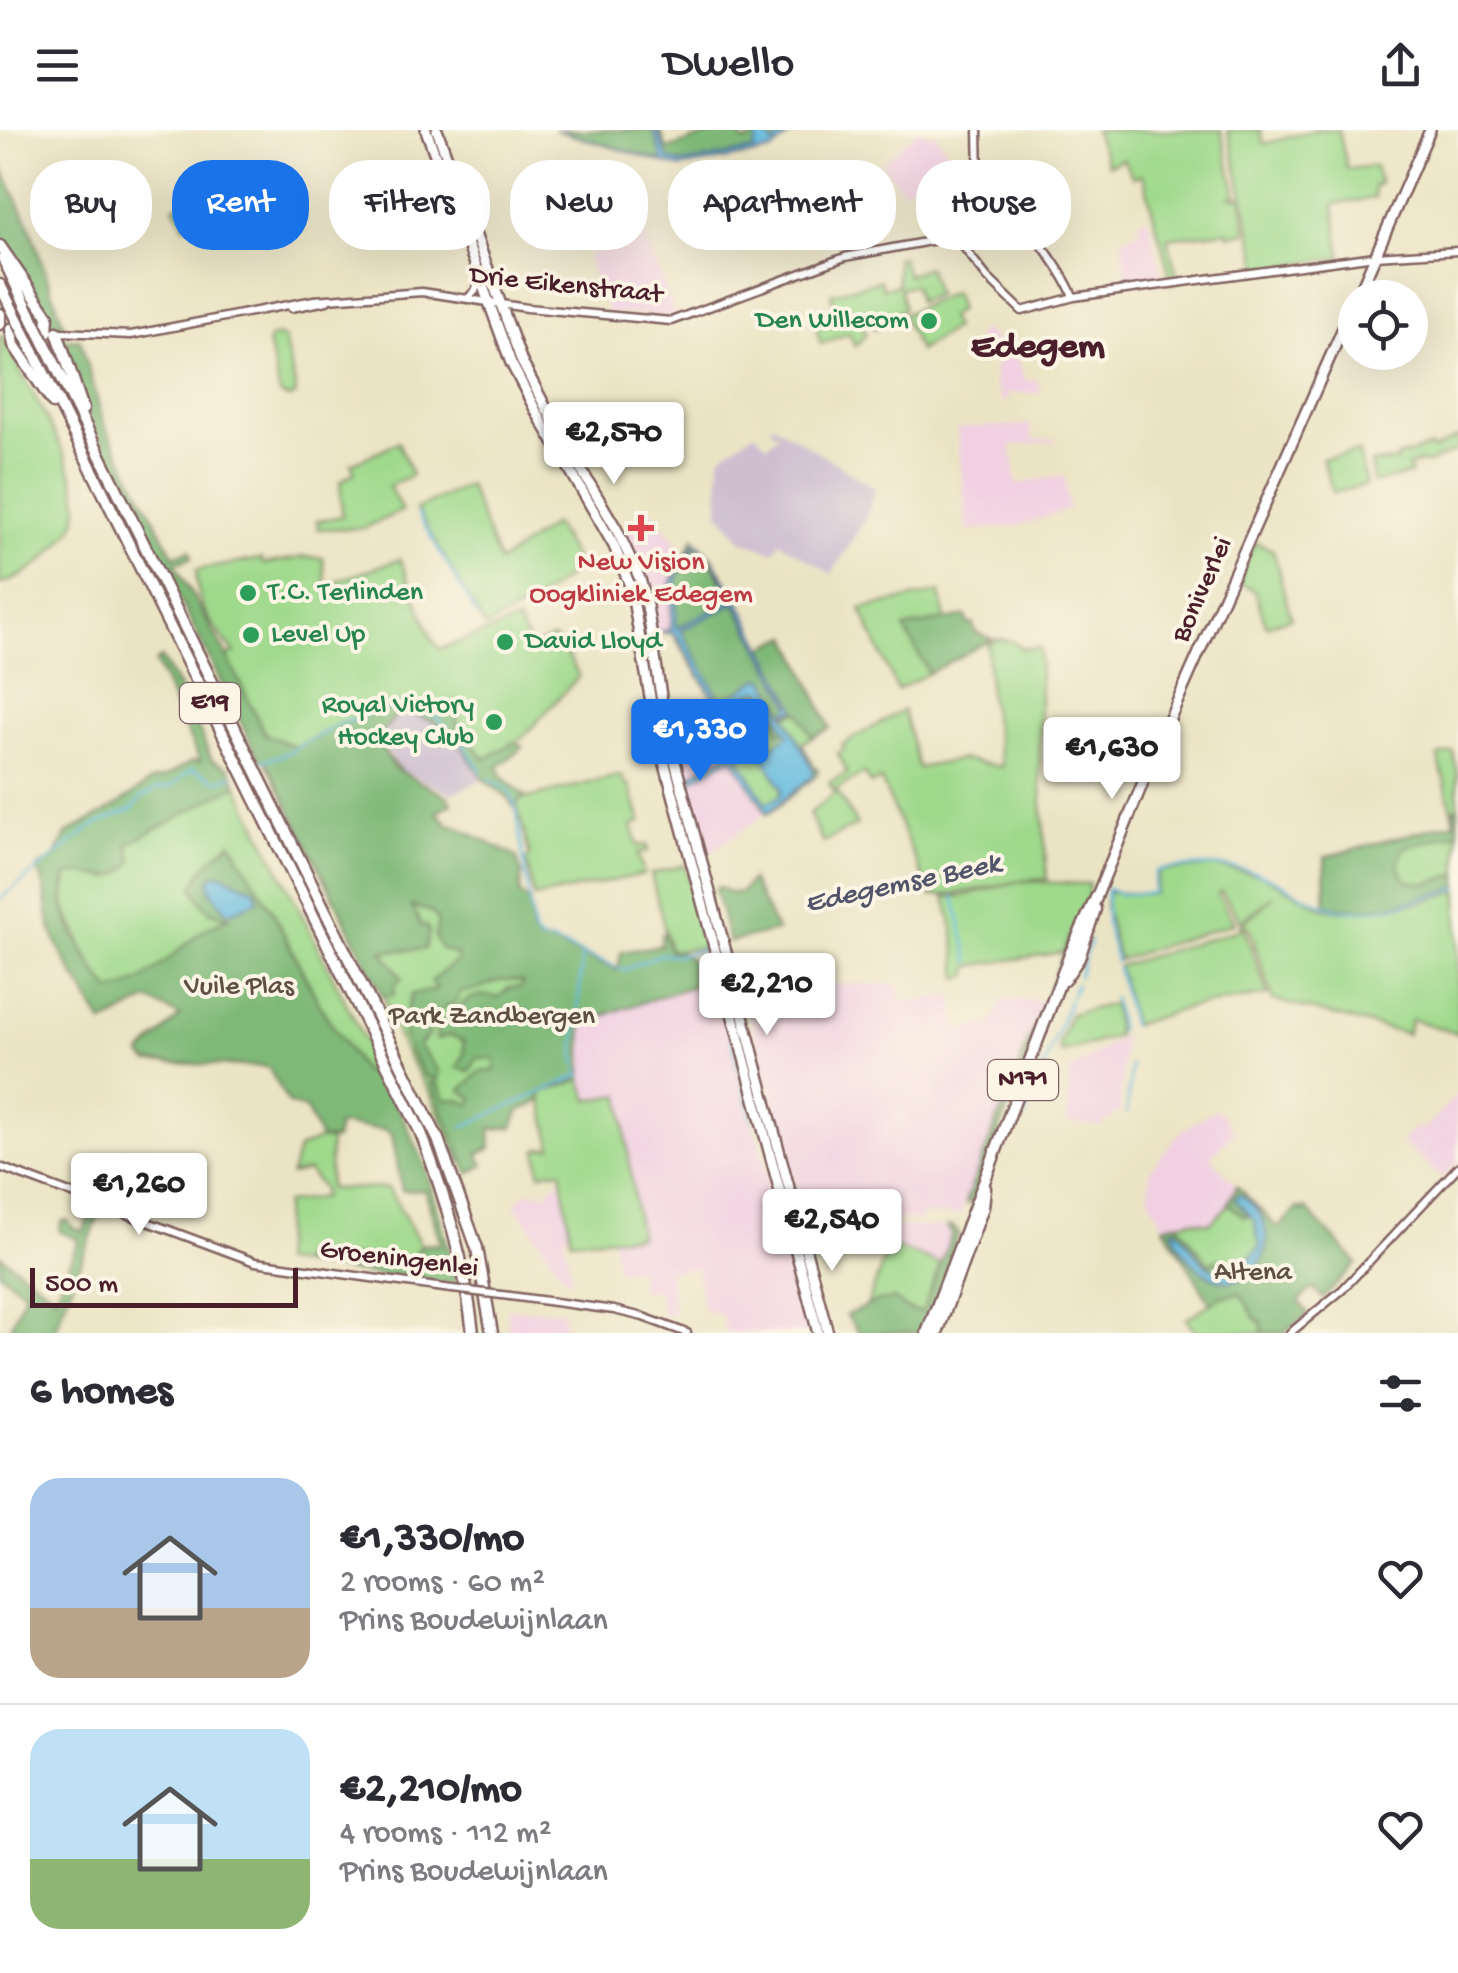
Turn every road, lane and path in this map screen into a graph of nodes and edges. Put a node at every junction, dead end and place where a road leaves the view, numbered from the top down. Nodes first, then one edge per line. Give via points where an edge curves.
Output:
1 (426, 130) edge
2 (437, 130) edge
3 (978, 130) edge
4 (1430, 130) edge
5 (980, 160) edge
6 (0, 249) edge
7 (916, 250) edge
8 (967, 250) edge
9 (1044, 250) edge
10 (1458, 251) edge
11 (1374, 256) junction
12 (1364, 280) edge
13 (484, 282) junction
14 (0, 285) edge
15 (1074, 297) junction
16 (468, 298) junction
17 (493, 302) junction
18 (514, 306) junction
19 (0, 314) edge
20 (504, 320) junction
21 (9, 328) edge
22 (49, 335) junction
23 (1338, 340) edge
24 (524, 379) junction
25 (78, 441) junction
26 (1096, 898) joint
27 (0, 1167) edge
28 (1458, 1167) edge
29 (972, 1222) junction
30 (793, 1227) junction
31 (473, 1333) edge
32 (492, 1333) edge
33 (687, 1333) edge
34 (818, 1333) edge
35 (828, 1333) edge
36 (928, 1333) edge
37 (937, 1333) edge
38 (1290, 1333) edge

1 - 13 main road
2 - 13 main road
3 - 5 street
4 - 11 main road, Boniverlei / N171
6 - 22 highway, E19, bridge via 33,320
6 - 22 highway via 48,316
7 - 18 street, Drie Eikenstraat via 845,257 666,322
8 - 15 street via 1022,311
9 - 15 street
10 - 11 street
11 - 12 main road, Boniverlei / N171
11 - 15 street
13 - 16 street
13 - 17 main road
14 - 21 highway, E19
16 - 17 street, Drie Eikenstraat
16 - 22 street, Drie Eikenstraat via 426,292 338,298 131,335
17 - 18 street, Drie Eikenstraat
17 - 20 main road
17 - 24 main road
18 - 20 street
19 - 21 highway
20 - 24 main road
21 - 22 street, Drie Eikenstraat
21 - 25 highway
21 - 25 highway, E19, bridge via 28,342
22 - 32 highway, E19 via 92,439 438,1140 477,1248
23 - 26 main road, Boniverlei / N171
24 - 30 main road via 632,588 656,731
25 - 31 highway, E19 via 422,1133 466,1272
26 - 29 highway, Boniverlei / N171 via 987,1172 983,1208
27 - 33 street, Groeningenlei, bridge via 254,1262 620,1311
28 - 38 street via 1342,1290
29 - 36 highway, N171
29 - 37 highway, N171
30 - 34 main road
30 - 35 main road

